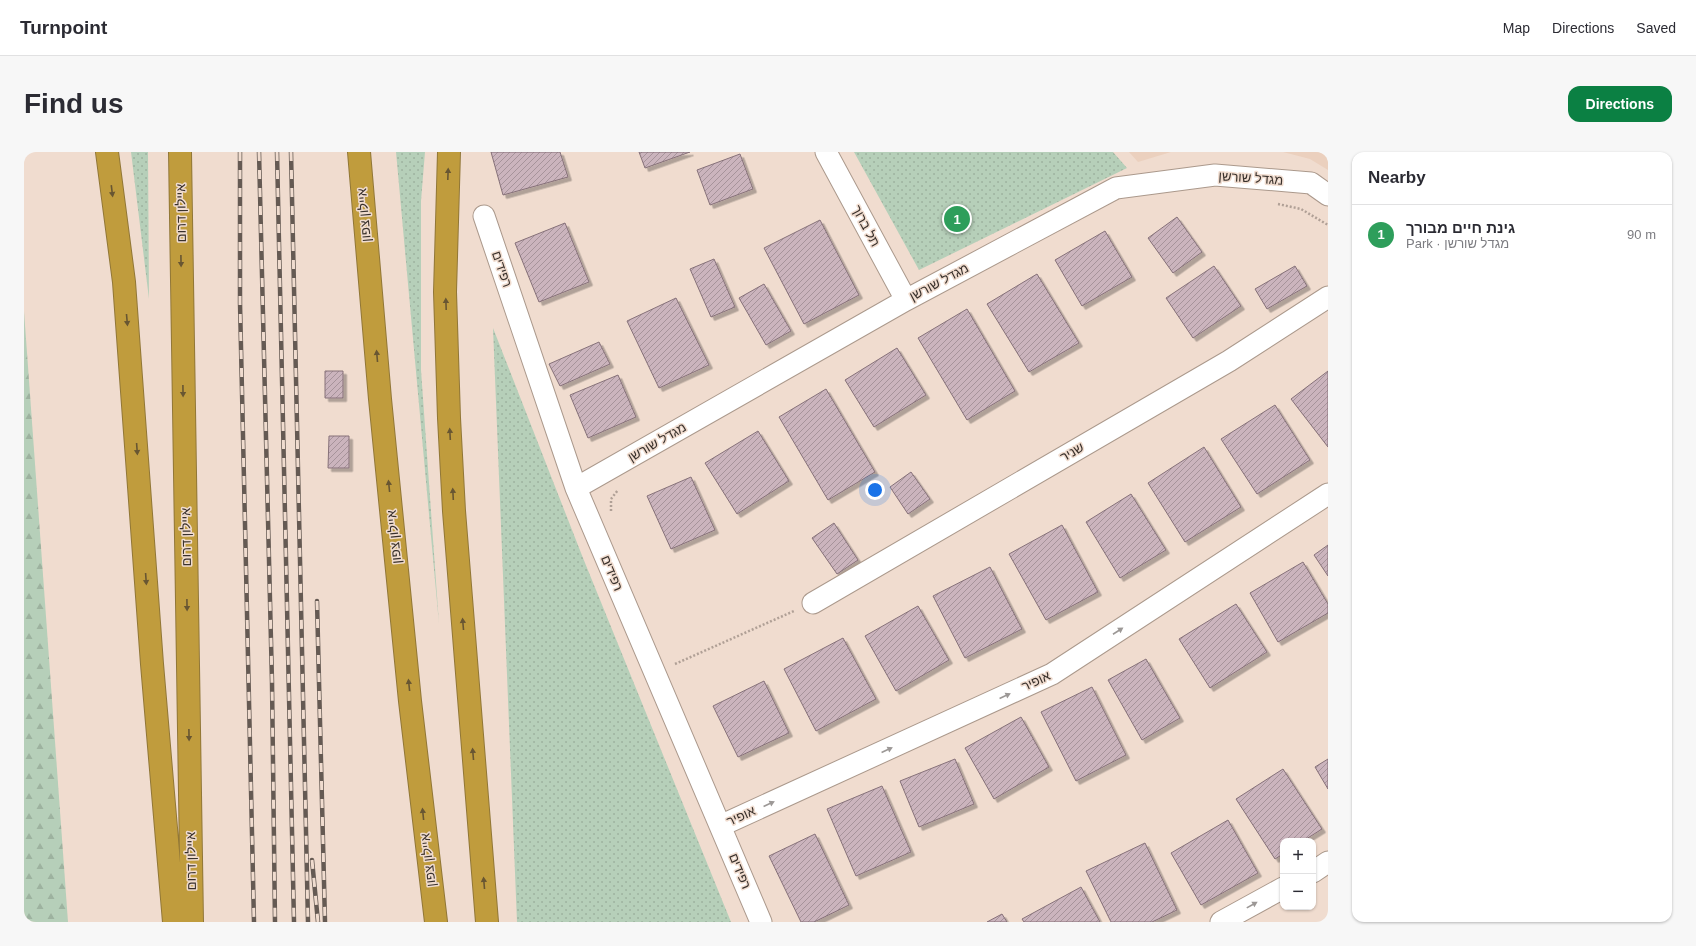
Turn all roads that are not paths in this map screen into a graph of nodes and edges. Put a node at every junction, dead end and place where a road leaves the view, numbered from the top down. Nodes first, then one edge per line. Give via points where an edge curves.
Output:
1 (107, 152) edge
2 (180, 152) edge
3 (359, 152) edge
4 (449, 152) edge
5 (826, 152) edge
6 (1328, 195) edge
7 (484, 216) dead end
8 (1328, 297) edge
9 (906, 300) junction
10 (576, 488) junction
11 (1328, 494) edge
12 (813, 603) road end
13 (720, 826) junction
14 (1328, 862) edge
15 (1316, 870) edge
16 (1280, 890) edge
17 (174, 922) edge
18 (192, 922) edge
19 (436, 922) edge
20 (487, 922) edge
21 (761, 922) edge
22 (1221, 922) edge

1 -> 17 highway via 124,282
2 -> 18 highway, איילון דרום
19 -> 3 highway, איילון צפון via 410,701
20 -> 4 highway via 454,511 449,418 445,292
5 - 9 street, תל ברוך
6 - 9 street, מגדל שורשן via 1311,183 1215,175 1116,188
7 - 10 street, רפידים
8 - 12 street, שניר via 1230,361
9 - 10 street, מגדל שורשן
10 - 13 street, רפידים
13 -> 11 street, אופיר via 1052,674
13 - 21 street, רפידים
14 - 15 street
22 -> 16 street

